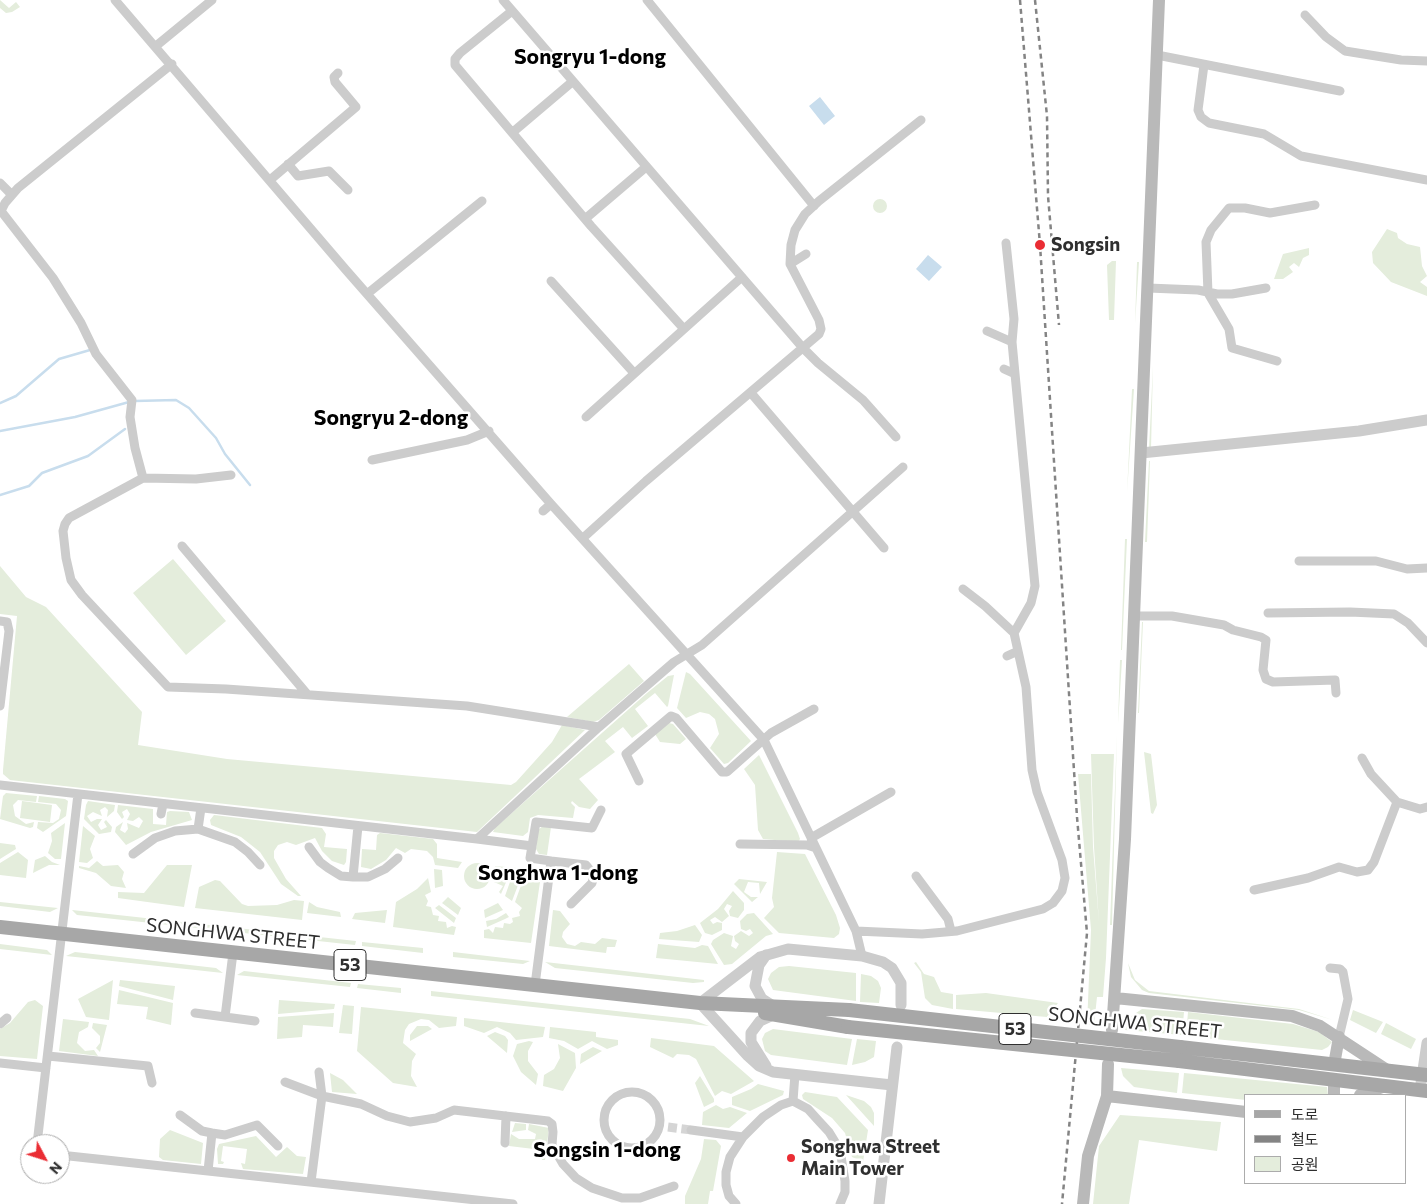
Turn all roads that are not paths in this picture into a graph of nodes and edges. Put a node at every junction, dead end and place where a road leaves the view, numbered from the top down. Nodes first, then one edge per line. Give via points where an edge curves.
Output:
1 (115, 0) edge
2 (212, 0) edge
3 (503, 0) edge
4 (647, 0) edge
5 (1159, 0) edge
6 (512, 10) junction
7 (1305, 15) dead end
8 (156, 46) junction
9 (1157, 56) junction
10 (1427, 61) edge
11 (172, 64) junction
12 (1204, 65) junction
13 (338, 72) dead end
14 (572, 82) junction
15 (1340, 91) dead end
16 (921, 120) dead end
17 (513, 132) junction
18 (288, 164) junction
19 (646, 167) junction
20 (270, 180) junction
21 (1427, 180) edge
22 (0, 183) edge
23 (348, 190) dead end
24 (11, 194) junction
25 (482, 201) dead end
26 (1315, 205) dead end
27 (814, 206) junction
28 (585, 219) junction
29 (1006, 243) dead end
30 (806, 254) dead end
31 (790, 264) junction
32 (742, 277) junction
33 (551, 281) dead end
34 (1148, 288) junction
35 (1266, 288) dead end
36 (1208, 293) junction
37 (367, 294) junction
38 (684, 329) junction
39 (987, 331) dead end
40 (1012, 342) junction
41 (804, 348) junction
42 (1277, 360) dead end
43 (1004, 369) dead end
44 (634, 373) junction
45 (1015, 374) junction
46 (751, 393) junction
47 (586, 417) dead end
48 (1427, 420) edge
49 (489, 431) junction
50 (896, 437) dead end
51 (1141, 453) junction
52 (372, 460) dead end
53 (903, 467) dead end
54 (232, 475) dead end
55 (143, 478) junction
56 (551, 504) junction
57 (543, 511) dead end
58 (853, 511) junction
59 (583, 538) junction
60 (182, 546) dead end
61 (884, 548) dead end
62 (1299, 561) dead end
63 (1427, 568) edge
64 (963, 589) dead end
65 (1268, 613) dead end
66 (1134, 616) junction
67 (0, 621) edge
68 (1014, 632) junction
69 (1427, 643) edge
70 (1018, 651) junction
71 (686, 654) junction
72 (1007, 656) dead end
73 (1336, 693) dead end
74 (307, 694) junction
75 (0, 706) edge
76 (814, 709) dead end
77 (599, 727) junction
78 (764, 740) junction
79 (1362, 758) dead end
80 (639, 781) dead end
81 (0, 785) edge
82 (891, 792) dead end
83 (78, 794) junction
84 (1396, 802) junction
85 (163, 804) junction
86 (1427, 807) edge
87 (201, 808) junction
88 (601, 810) dead end
89 (161, 814) dead end
90 (358, 826) junction
91 (198, 829) junction
92 (811, 838) junction
93 (477, 839) junction
94 (740, 844) dead end
95 (532, 846) junction
96 (309, 847) dead end
97 (816, 848) junction
98 (133, 854) dead end
99 (398, 858) dead end
100 (551, 861) junction
101 (260, 865) dead end
102 (916, 876) dead end
103 (353, 877) junction
104 (1254, 890) dead end
105 (572, 904) dead end
106 (0, 927) edge
107 (856, 931) junction
108 (951, 931) junction
109 (62, 934) junction
110 (233, 953) junction
111 (766, 954) junction
112 (862, 956) junction
113 (1330, 968) dead end
114 (535, 985) junction
115 (1115, 998) junction
116 (700, 1003) junction
117 (901, 1005) dead end
118 (773, 1010) junction
119 (196, 1013) dead end
120 (225, 1017) junction
121 (255, 1021) dead end
122 (1112, 1030) dead end
123 (1339, 1037) junction
124 (1427, 1043) edge
125 (897, 1047) dead end
126 (48, 1056) junction
127 (0, 1063) edge
128 (1108, 1064) dead end
129 (1334, 1065) junction
130 (46, 1068) junction
131 (1387, 1070) junction
132 (319, 1072) dead end
133 (773, 1072) junction
134 (795, 1074) junction
135 (1424, 1075) edge
136 (1334, 1081) junction
137 (285, 1082) dead end
138 (152, 1083) dead end
139 (892, 1085) junction
140 (1384, 1086) junction
141 (1423, 1090) edge
142 (1334, 1094) edge
143 (1363, 1094) edge
144 (322, 1096) junction
145 (1107, 1096) junction
146 (793, 1101) junction
147 (1244, 1112) edge
148 (180, 1115) dead end
149 (506, 1116) junction
150 (664, 1127) joint
151 (691, 1130) tunnel mouth
152 (38, 1134) edge
153 (212, 1134) junction
154 (743, 1137) junction
155 (504, 1143) dead end
156 (278, 1146) dead end
157 (70, 1156) edge
158 (208, 1171) junction
159 (311, 1182) junction
160 (674, 1186) dead end
161 (621, 1201) edge
162 (513, 1204) edge
163 (736, 1204) edge
164 (840, 1204) edge
165 (879, 1204) edge
166 (1083, 1204) edge

1 - 8 street
2 - 8 street
3 - 6 street
4 - 27 street via 697,57
5 - 9 main road
6 - 14 street
6 - 17 street via 455,59 455,65
7 - 10 street via 1345,51
8 - 11 street
9 - 12 street
9 - 34 main road
11 - 20 street
11 - 24 street
12 - 15 street
12 - 21 street via 1198,110 1209,123 1264,134 1302,156
13 - 18 street via 334,82 356,107
14 - 17 street
14 - 19 street
16 - 27 street
17 - 28 street
18 - 20 street
18 - 23 street via 298,176 329,172
19 - 28 street
19 - 32 street
20 - 37 street
22 - 24 street
24 - 55 street via 1,211 4,217 53,278 96,354 132,402 130,417
25 - 37 street
26 - 36 street via 1270,213 1229,208 1211,230 1206,242
27 - 31 street via 795,230
28 - 38 street
29 - 40 street via 1014,319
30 - 31 street
31 - 41 street via 822,329
32 - 38 street
32 - 41 street
33 - 44 street
34 - 36 street
34 - 51 main road
35 - 36 street via 1232,294
36 - 42 street via 1230,329 1232,348
37 - 49 street
38 - 44 street
39 - 40 street
40 - 45 street
41 - 46 street
41 - 50 street via 864,400
43 - 45 street
44 - 47 street
45 - 68 street via 1035,586 1031,603
46 - 58 street
46 - 59 street
48 - 51 street via 1359,431
49 - 52 street via 467,440
49 - 56 street
51 - 66 main road
53 - 58 street
54 - 55 street via 196,479
55 - 74 street via 69,518 65,524 63,531 71,580 82,595 168,687
56 - 57 street
56 - 59 street
58 - 61 street
58 - 71 street via 702,645
59 - 71 street
60 - 74 street
62 - 63 street via 1376,561 1407,569
64 - 68 street
65 - 69 street via 1394,614
66 - 73 street via 1172,616 1224,625 1261,636 1266,640 1263,670 1266,679 1273,682 1335,680
66 - 115 main road
67 - 75 street via 7,622 9,631
68 - 70 street
70 - 72 street
70 - 108 street via 1026,687 1032,770 1062,860 1065,878 1062,891 1053,903 1043,909
71 - 77 street
71 - 78 street
74 - 77 street via 467,706
76 - 78 street
77 - 93 street
78 - 80 street via 727,772 722,772 671,716 626,754
78 - 92 street
79 - 84 street via 1371,774
81 - 83 street
82 - 92 street
83 - 85 street
83 - 109 street
84 - 86 street via 1420,809
84 - 104 street via 1374,862 1368,870 1357,872 1339,867 1308,878
85 - 87 street
85 - 89 street
87 - 90 street
87 - 91 street
88 - 95 street via 592,828 536,822
90 - 93 street
90 - 103 street
91 - 98 street via 175,831 155,838
91 - 101 street via 235,842
92 - 97 street
93 - 95 street
94 - 97 street via 807,845
95 - 100 street via 530,858
96 - 103 street via 328,868 341,876
97 - 107 street
99 - 103 street via 385,869 368,876
100 - 105 street via 586,865 594,875 592,883
100 - 114 street
102 - 108 street via 948,919
106 - 109 main road, SONGHWA STREET / 53
107 - 108 street via 922,934
107 - 112 street
109 - 110 main road, SONGHWA STREET / 53
109 - 126 street
110 - 114 main road, SONGHWA STREET / 53
110 - 120 street
111 - 112 street via 788,949
111 - 116 street
111 - 118 street via 759,965 755,986
112 - 117 street via 892,968 901,983
113 - 123 street via 1343,972 1348,998
114 - 116 main road, SONGHWA STREET / 53
115 - 122 main road
115 - 123 main road via 1292,1016
116 - 118 main road, SONGHWA STREET / 53
116 - 133 street via 748,1056
118 - 129 main road, SONGHWA STREET / 53, bridge via 849,1010
118 - 133 street via 755,1026 751,1042 762,1062
118 - 136 main road, SONGHWA STREET / 53, bridge via 848,1027
119 - 120 street
120 - 121 street
123 - 129 main road
123 - 131 main road
124 - 135 street
125 - 139 street
126 - 130 street
126 - 138 street via 148,1066
127 - 130 street
128 - 145 main road
129 - 131 main road, SONGHWA STREET / 53
130 - 152 street
131 - 135 main road, 53
132 - 144 street
133 - 134 street
134 - 139 street
134 - 146 street
135 - 141 street
136 - 140 main road, SONGHWA STREET / 53
136 - 142 main road
137 - 144 street
139 - 165 street
140 - 141 main road, 53
140 - 143 main road
144 - 149 street via 361,1104 410,1122 436,1118 454,1110
144 - 159 street
145 - 147 main road
145 - 166 main road via 1088,1156
146 - 154 street via 763,1117
146 - 164 street via 817,1119 840,1150 845,1192
148 - 153 street via 202,1131
149 - 155 street
149 - 161 street via 548,1121 552,1124 552,1145 563,1164 576,1178
150 - 150 street via 655,1104 642,1094 630,1092 619,1096 605,1114 607,1131 623,1146 635,1148 646,1144
151 - 154 street
153 - 156 street via 225,1135 257,1125
153 - 158 street
154 - 163 street via 730,1157 726,1172 729,1196
157 - 158 street
158 - 159 street
159 - 162 street
160 - 161 street

